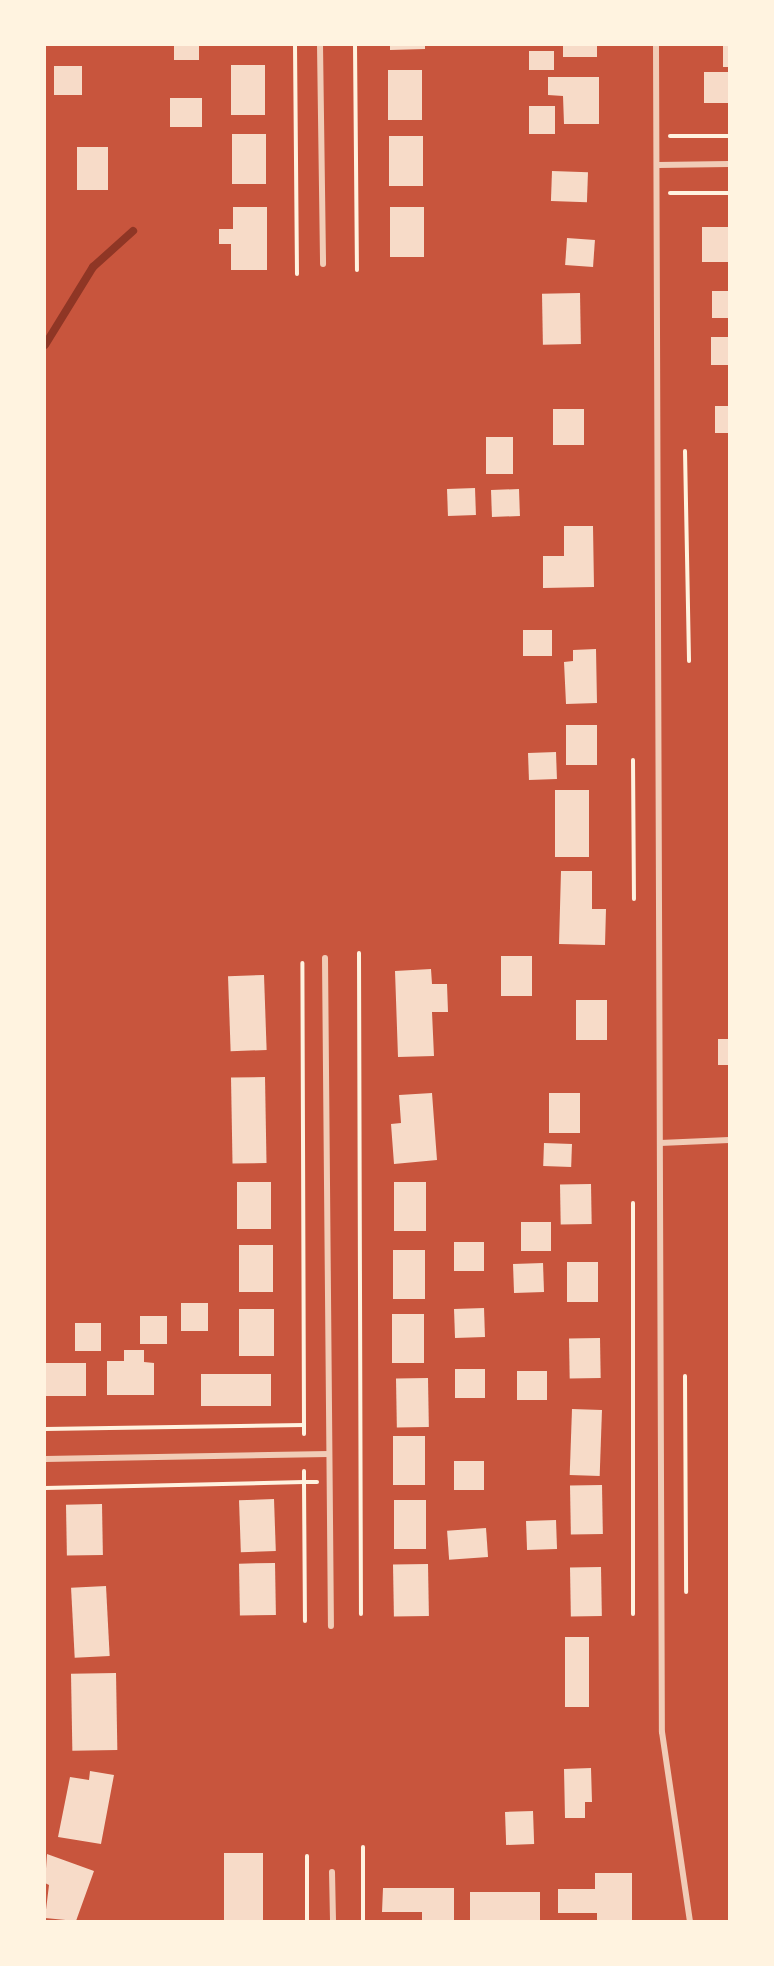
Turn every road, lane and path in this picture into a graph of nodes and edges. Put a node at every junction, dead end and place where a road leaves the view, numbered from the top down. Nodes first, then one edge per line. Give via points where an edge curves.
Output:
1 (295, 45) edge
2 (320, 45) edge
3 (355, 45) edge
4 (656, 45) edge
5 (657, 136) junction
6 (729, 136) edge
7 (729, 164) edge
8 (658, 165) junction
9 (658, 193) junction
10 (729, 193) edge
11 (322, 264) dead end
12 (357, 270) dead end
13 (297, 274) dead end
14 (685, 451) dead end
15 (689, 661) dead end
16 (633, 760) dead end
17 (634, 899) dead end
18 (359, 953) dead end
19 (325, 958) dead end
20 (302, 963) dead end
21 (729, 1140) edge
22 (660, 1143) junction
23 (633, 1203) dead end
24 (686, 1376) dead end
25 (304, 1425) junction
26 (45, 1429) edge
27 (304, 1434) dead end
28 (329, 1454) junction
29 (45, 1459) edge
30 (45, 1488) edge
31 (686, 1593) dead end
32 (361, 1614) dead end
33 (633, 1614) dead end
34 (305, 1621) dead end
35 (331, 1626) dead end
36 (363, 1847) dead end
37 (307, 1856) dead end
38 (332, 1872) dead end
39 (307, 1921) edge
40 (333, 1921) edge
41 (363, 1921) edge
42 (690, 1921) edge

1 - 13 path
2 - 11 street
3 - 12 path
4 - 5 street
5 - 6 path
5 - 8 street
7 - 8 street
8 - 9 street
9 - 10 path
9 - 22 street
14 - 15 path
16 - 17 path
18 - 32 path
19 - 28 street
20 - 25 path
21 - 22 street
22 - 42 street via 662,1732
23 - 33 path
24 - 31 path
25 - 26 path
25 - 27 path
28 - 29 street
28 - 35 street
30 - 34 path via 304,1482
36 - 41 path
37 - 39 path
38 - 40 street

